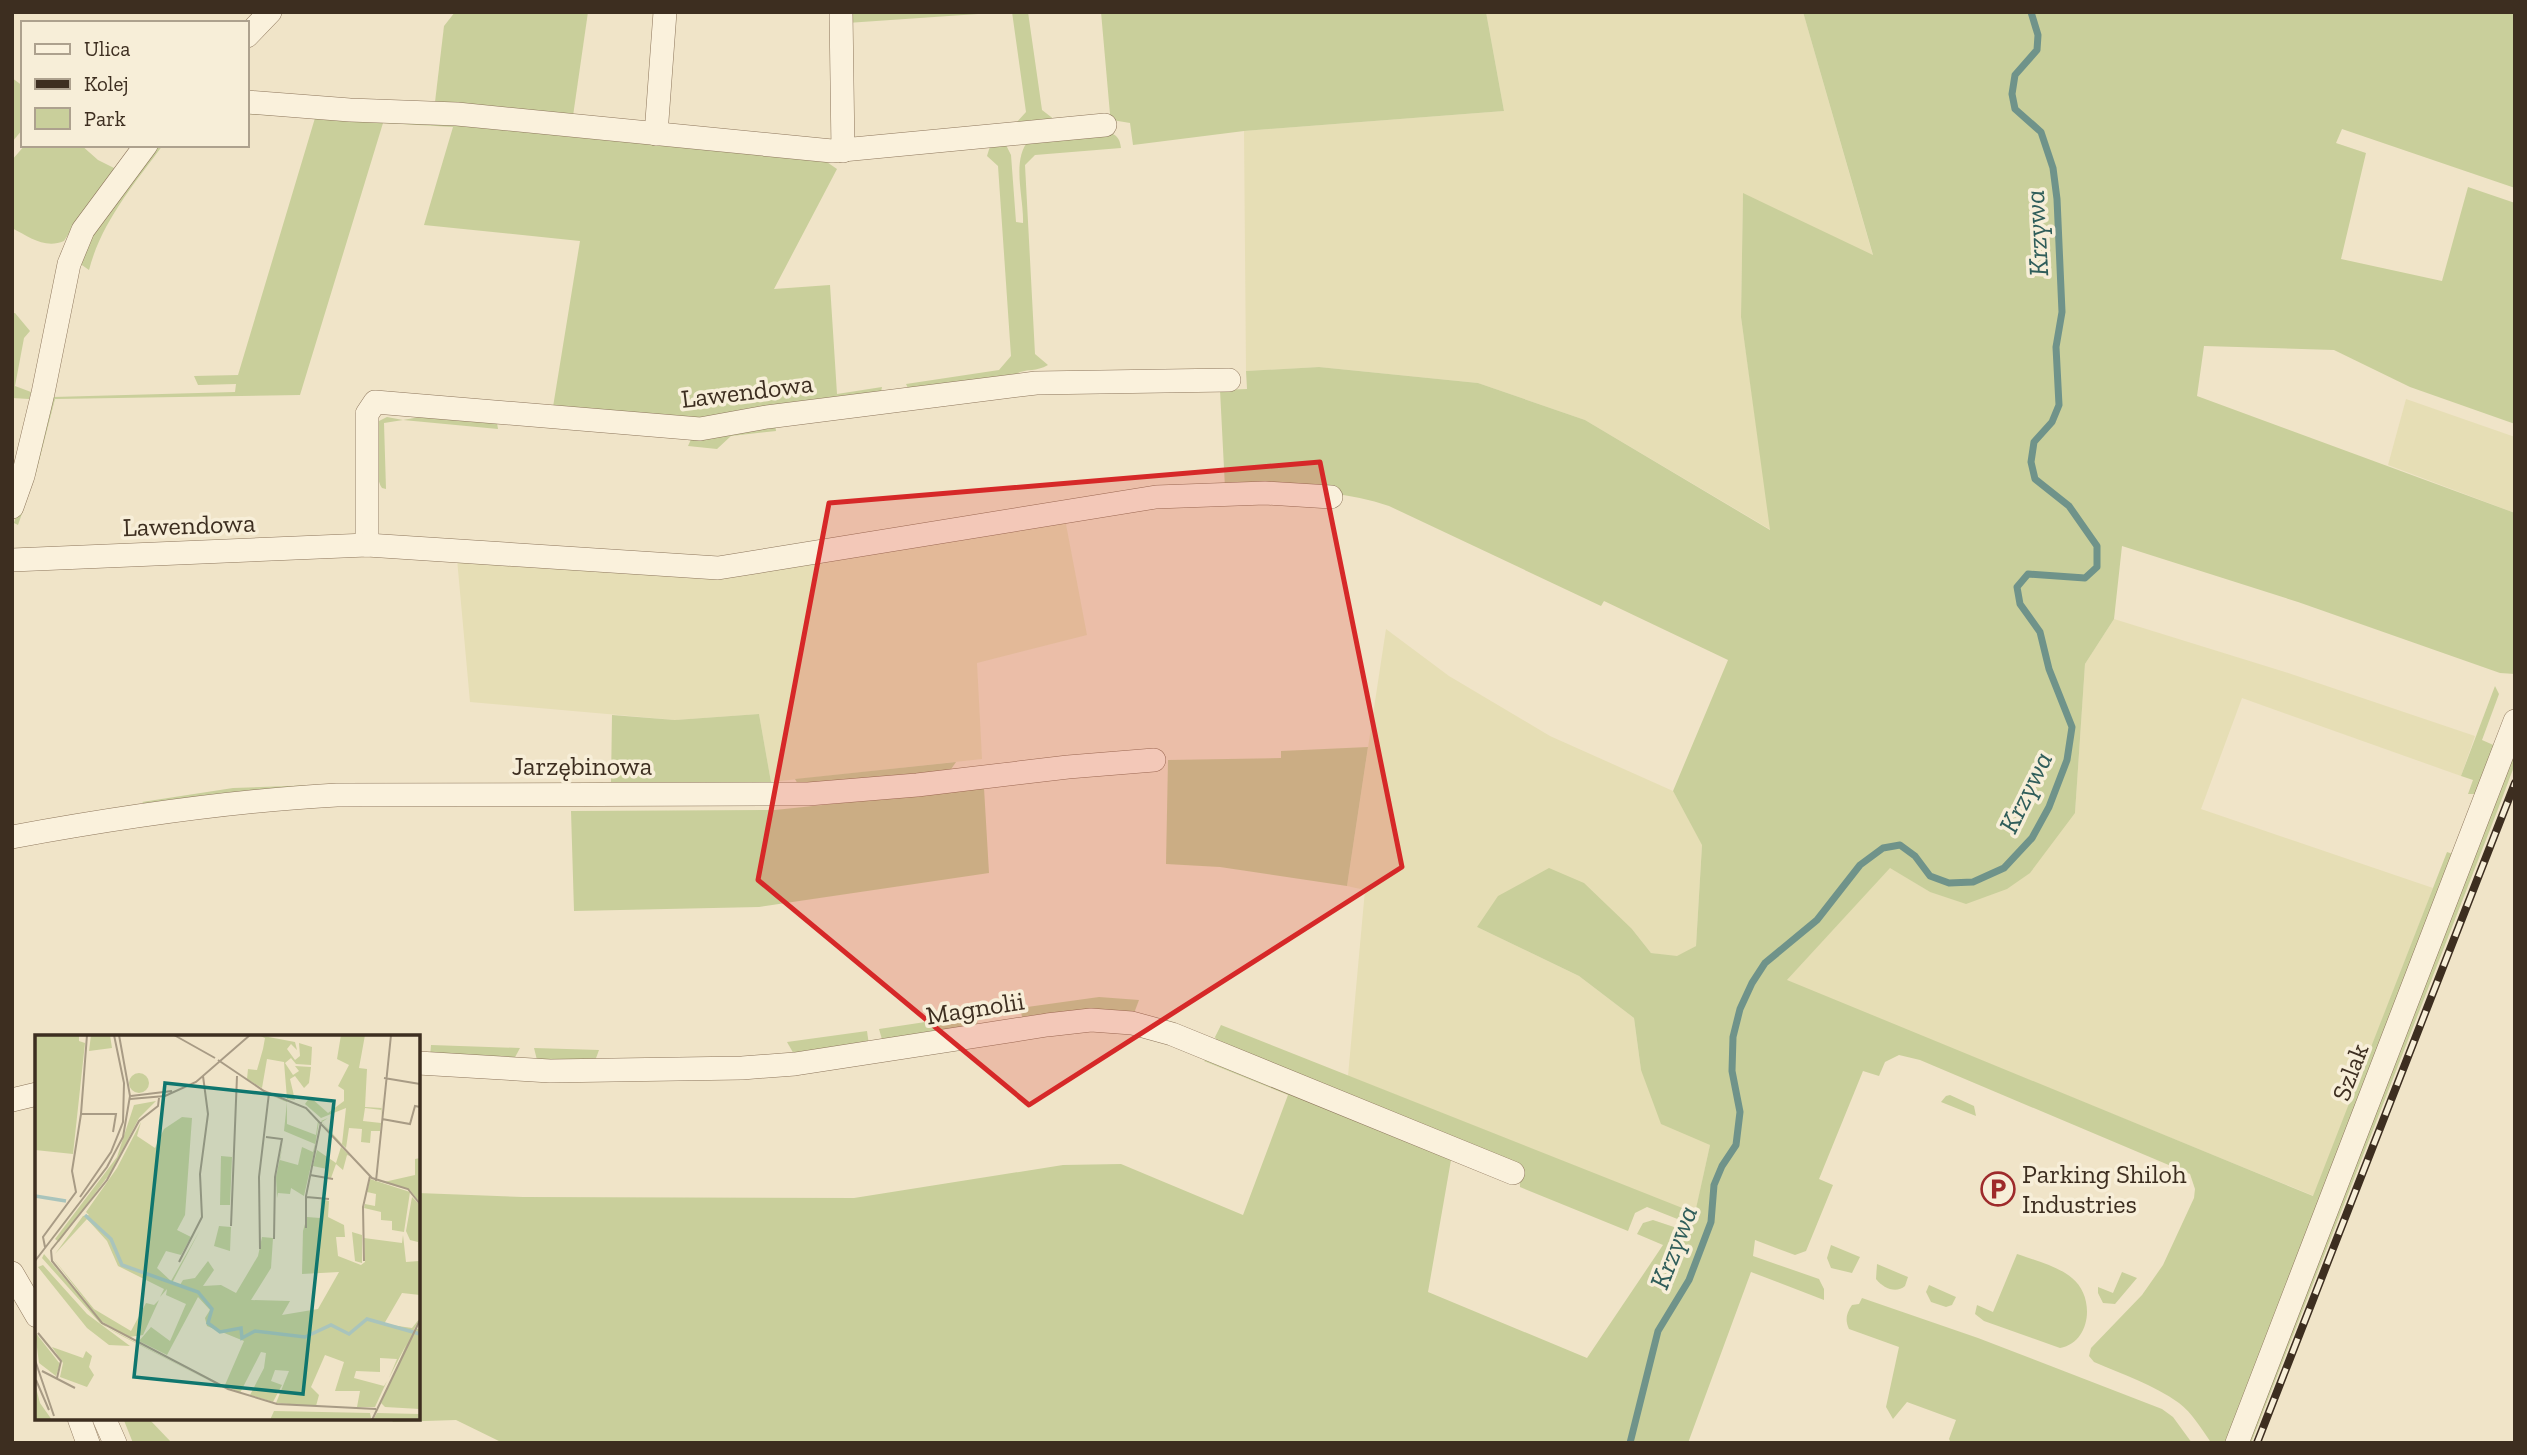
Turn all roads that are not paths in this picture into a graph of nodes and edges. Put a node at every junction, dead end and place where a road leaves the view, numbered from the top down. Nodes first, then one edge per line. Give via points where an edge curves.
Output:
1 (270, 12) edge
2 (665, 12) edge
3 (841, 12) edge
4 (248, 35) edge
5 (248, 102) edge
6 (1105, 125) dead end
7 (656, 134) junction
8 (145, 147) edge
9 (844, 151) junction
10 (1229, 380) dead end
11 (1331, 497) dead end
12 (12, 507) edge
13 (368, 545) junction
14 (12, 560) edge
15 (2515, 721) edge
16 (1154, 760) dead end
17 (12, 837) edge
18 (420, 1063) edge
19 (35, 1094) edge
20 (12, 1100) edge
21 (1513, 1173) dead end
22 (12, 1273) edge
23 (35, 1313) edge
24 (80, 1420) edge
25 (105, 1420) edge
26 (88, 1443) edge
27 (115, 1443) edge
28 (2237, 1443) edge

1 - 4 street
2 - 7 street
3 - 9 street
5 - 7 street via 457,114
6 - 9 street
7 - 9 street
8 - 12 street via 83,230 69,264 43,393
10 - 13 street, Lawendowa via 1036,383 700,429 375,402 367,414
11 - 13 street, Lawendowa via 1278,493 1156,497 718,568
13 - 14 street, Lawendowa
15 - 28 street, Szlak
16 - 17 street, Jarzębinowa via 808,794 289,798 128,817
18 - 21 street, Magnolii via 550,1071 768,1067 1047,1025 1110,1020 1172,1034
19 - 20 street
22 - 23 street
24 - 26 street
25 - 27 street

